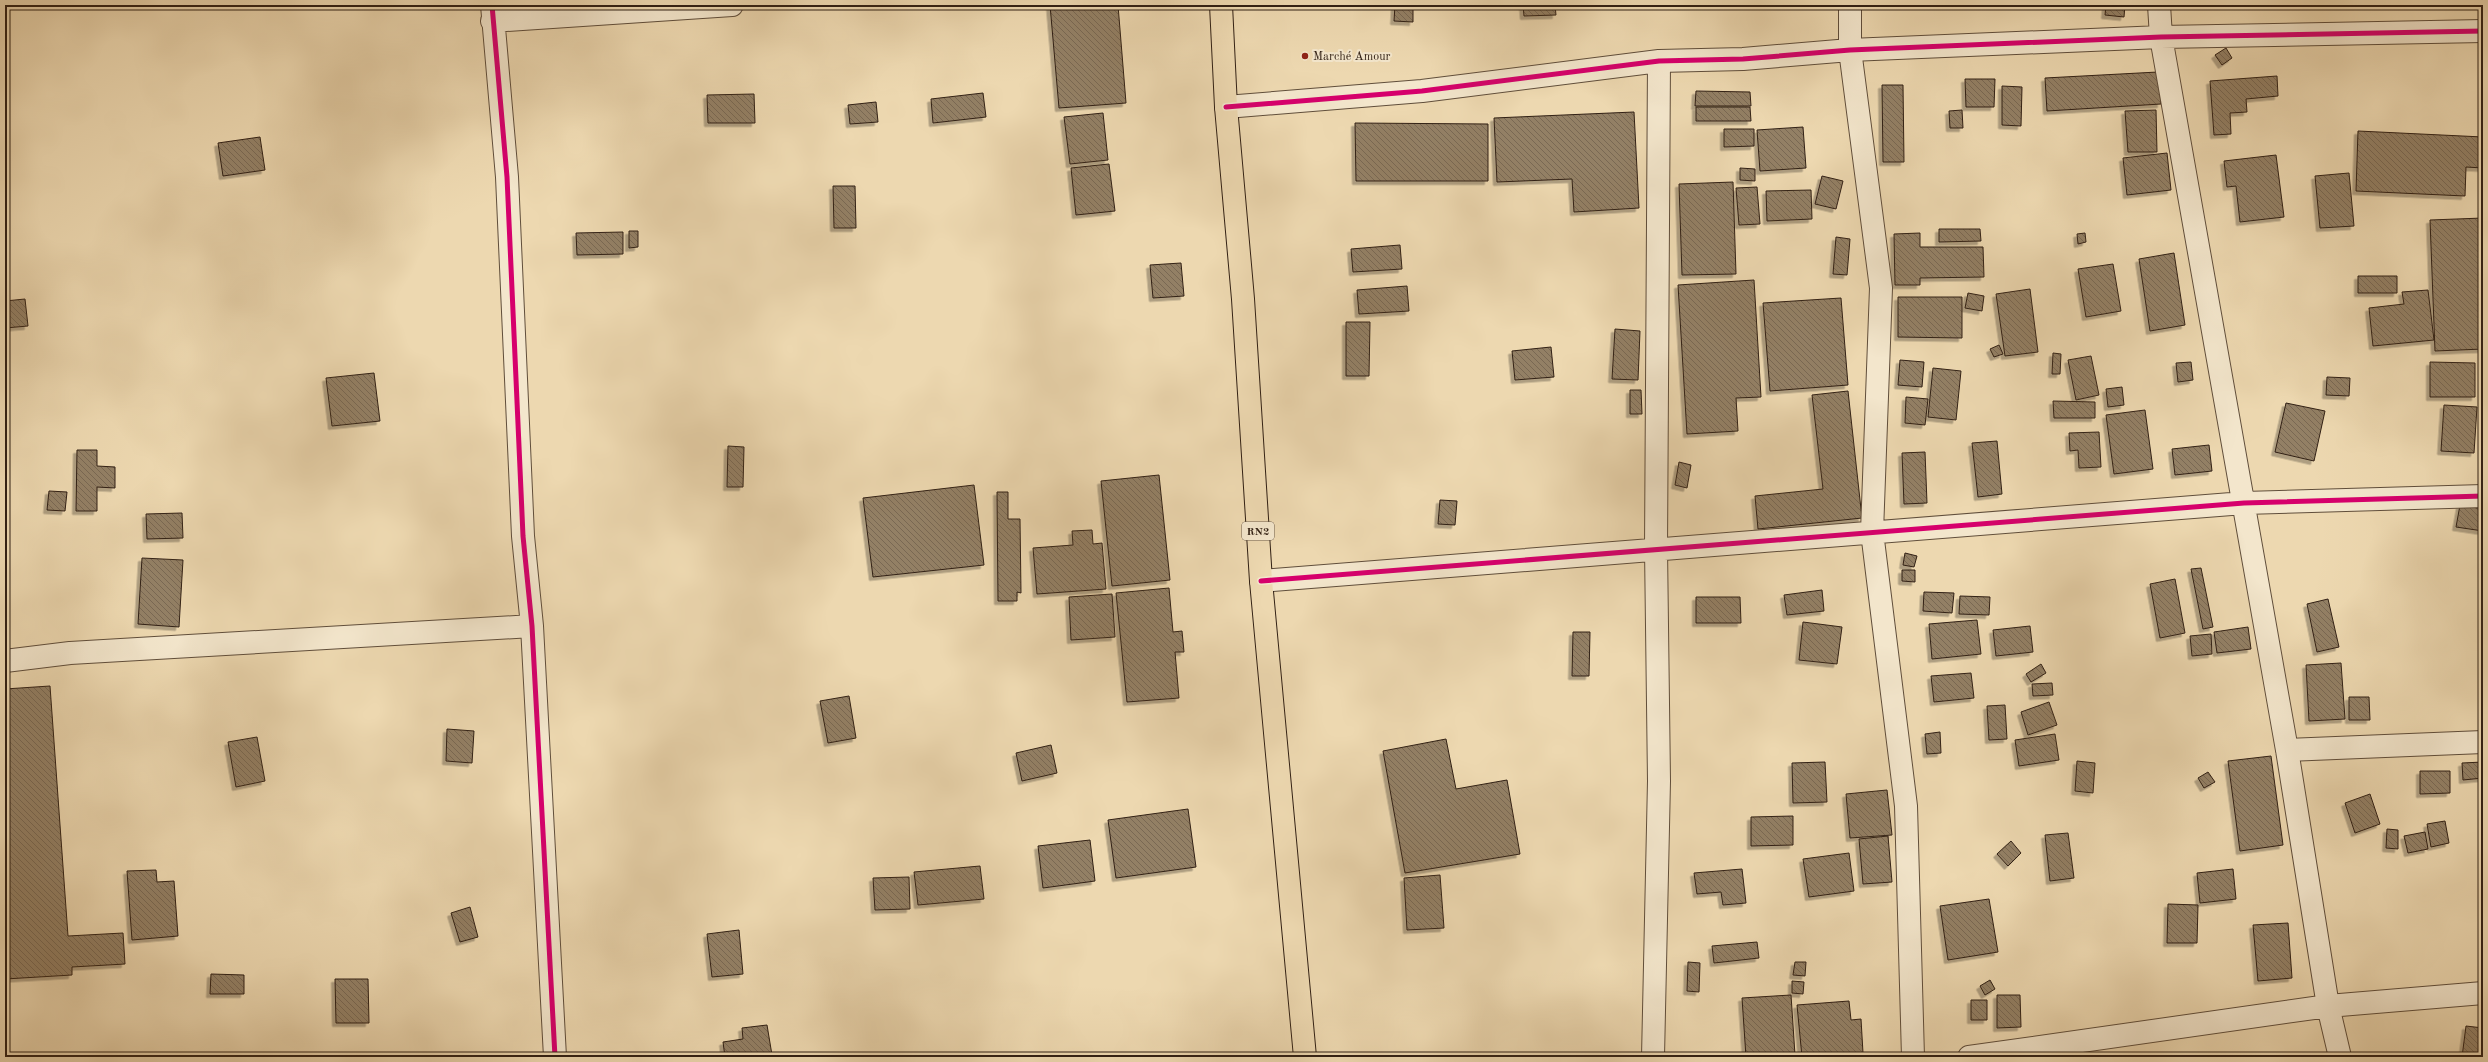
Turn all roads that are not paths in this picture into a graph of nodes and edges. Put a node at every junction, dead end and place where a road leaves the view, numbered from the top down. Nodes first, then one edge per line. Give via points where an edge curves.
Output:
1 (732, 5) edge
2 (1222, 5) edge
3 (1850, 5) edge
4 (2159, 5) edge
5 (492, 13) edge
6 (2483, 31) edge
7 (2161, 37) junction
8 (1850, 50) junction
9 (1659, 61) junction
10 (1226, 108) junction
11 (2483, 496) edge
12 (2244, 503) junction
13 (1872, 532) junction
14 (1656, 548) junction
15 (1262, 581) junction
16 (532, 626) junction
17 (5, 661) edge
18 (2483, 742) edge
19 (2287, 750) junction
20 (2483, 993) edge
21 (2328, 1006) junction
22 (555, 1057) edge
23 (1305, 1057) edge
24 (1653, 1057) edge
25 (1913, 1057) edge
26 (1969, 1057) edge
27 (2340, 1057) edge

1 - 5 street
2 - 10 highway, RN2
3 - 8 street
4 - 7 street
5 - 16 street via 507,177 524,536
6 - 7 street
7 - 8 street
7 - 12 street
8 - 9 street via 1743,59
8 - 13 street via 1881,288
9 - 10 street via 1422,91
9 - 14 street
10 - 15 highway, RN2
11 - 12 street
12 - 13 street
12 - 19 street
13 - 14 street
13 - 25 street via 1906,806
14 - 15 street
14 - 24 street via 1659,781
15 - 23 highway, RN2
16 - 17 street via 70,653
16 - 22 street
18 - 19 street
19 - 21 street
20 - 21 street
21 - 26 street
21 - 27 street

